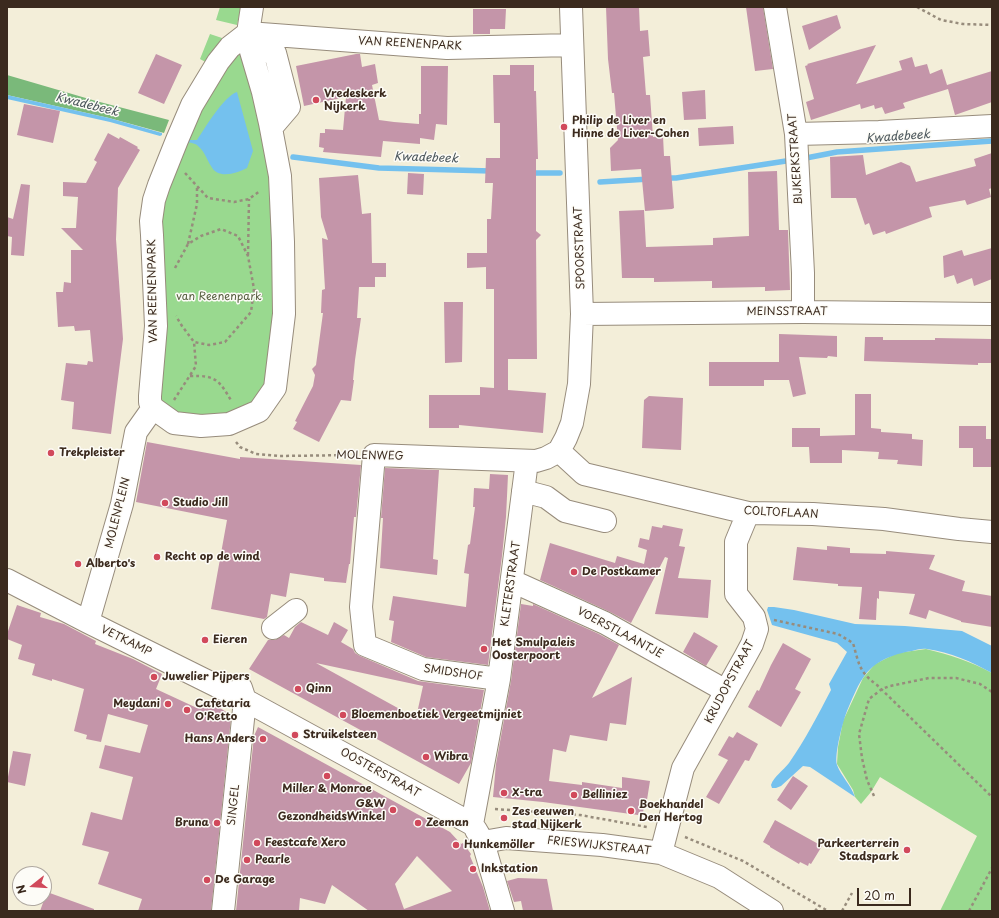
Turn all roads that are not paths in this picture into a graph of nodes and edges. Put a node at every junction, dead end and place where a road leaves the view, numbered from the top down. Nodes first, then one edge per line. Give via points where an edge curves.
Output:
1 (252, 7) edge
2 (571, 7) edge
3 (775, 7) edge
4 (249, 41) junction
5 (572, 45) junction
6 (992, 126) edge
7 (796, 134) junction
8 (803, 312) junction
9 (582, 314) junction
10 (992, 314) edge
11 (159, 412) junction
12 (559, 451) junction
13 (527, 461) junction
14 (523, 491) junction
15 (748, 513) junction
16 (605, 521) dead end
17 (992, 532) edge
18 (7, 580) edge
19 (512, 581) junction
20 (296, 610) dead end
21 (94, 616) junction
22 (273, 628) dead end
23 (365, 645) joint
24 (499, 679) junction
25 (242, 690) junction
26 (726, 691) junction
27 (477, 833) junction
28 (661, 852) junction
29 (223, 911) edge
30 (503, 911) edge
31 (772, 911) edge

1 - 4 street
2 - 5 street, SPOORSTRAAT
3 - 7 street, BIJKERKSTRAAT
4 - 5 street, VAN REENENPARK via 448,48
4 - 11 street, VAN REENENPARK via 230,47 208,77 192,105 156,193 151,221 156,326 150,402
4 - 11 street via 263,92 280,176 284,314 275,388 259,411 235,421 201,426 181,424 174,423
5 - 9 street, SPOORSTRAAT
6 - 7 street
7 - 8 street, BIJKERKSTRAAT
8 - 9 street, MEINSSTRAAT
8 - 10 street, MEINSSTRAAT
9 - 12 street, SPOORSTRAAT via 578,392 572,423
11 - 21 street, MOLENPLEIN via 136,432 128,504
12 - 13 street via 546,458
12 - 15 street, COLTOFLAAN via 584,474
13 - 14 street, KLETERSTRAAT
13 - 23 street, MOLENWEG via 374,455 361,607
14 - 16 street via 546,497 565,511
14 - 19 street, KLETERSTRAAT
15 - 17 street, COLTOFLAAN via 884,519
15 - 26 street, KRUDOPSTRAAT via 736,542 736,594 754,617 757,629 752,644
18 - 21 street, VETKAMP
19 - 24 street, KLETERSTRAAT
19 - 26 street, VOERSTLAANTJE via 605,623
20 - 22 street
21 - 25 street, VETKAMP
23 - 24 street, SMIDSHOF via 423,669
24 - 27 street, KLETERSTRAAT
25 - 27 street, OOSTERSTRAAT
25 - 29 street, SINGEL
26 - 28 street, KRUDOPSTRAAT via 683,768
27 - 28 street, FRIESWIJKSTRAAT
27 - 30 street
28 - 31 street, FRIESWIJKSTRAAT via 719,877

